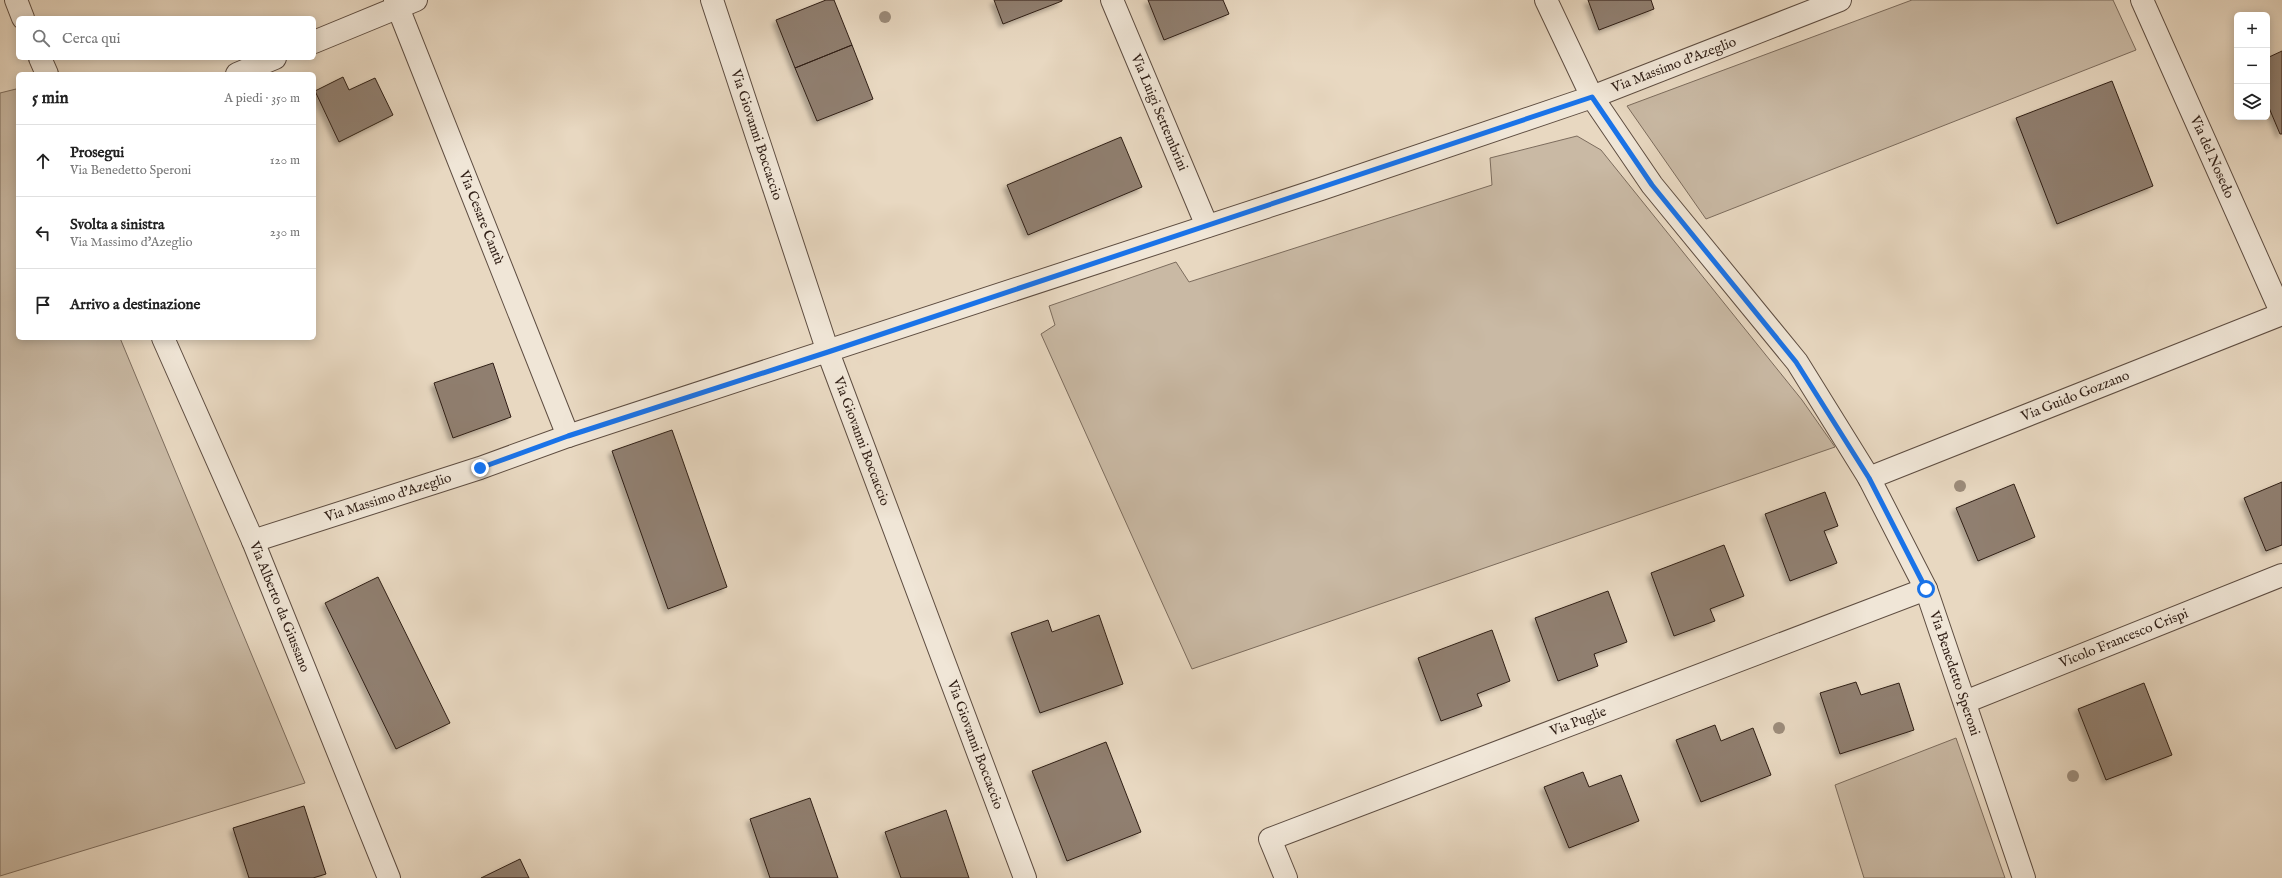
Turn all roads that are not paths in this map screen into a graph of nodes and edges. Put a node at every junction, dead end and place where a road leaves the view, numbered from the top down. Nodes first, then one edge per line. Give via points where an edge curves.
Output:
1 (16, 0) edge
2 (712, 0) edge
3 (1112, 0) edge
4 (1546, 0) edge
5 (1840, 0) edge
6 (2142, 0) edge
7 (403, 2) edge
8 (22, 16) edge
9 (316, 41) edge
10 (41, 60) edge
11 (271, 60) edge
12 (46, 72) edge
13 (242, 72) edge
14 (1592, 97) junction
15 (1207, 226) junction
16 (2282, 314) edge
17 (164, 340) edge
18 (828, 352) junction
19 (568, 436) junction
20 (1869, 478) junction
21 (253, 541) junction
22 (2282, 575) edge
23 (1926, 589) junction
24 (1965, 702) junction
25 (389, 878) edge
26 (1025, 878) edge
27 (1286, 878) edge
28 (2024, 878) edge

1 - 8 street
2 - 18 street, Via Giovanni Boccaccio
3 - 15 street, Via Luigi Settembrini
4 - 14 street, Via Benedetto Speroni
5 - 14 street, Via Massimo d'Azeglio
6 - 16 street, Via del Nosedo
7 - 9 street
7 - 19 street, Via Cesare Cantù
10 - 12 street
11 - 13 street
14 - 15 street, Via Massimo d'Azeglio
14 - 20 street, Via Benedetto Speroni via 1652,185 1796,362
15 - 18 street, Via Massimo d'Azeglio
16 - 20 street, Via Guido Gozzano
17 - 21 street, Via Alberto da Giussano
18 - 19 street, Via Massimo d'Azeglio
18 - 26 street, Via Giovanni Boccaccio
19 - 21 street, Via Massimo d'Azeglio via 480,468
20 - 23 street, Via Benedetto Speroni
21 - 25 street, Via Alberto da Giussano
22 - 24 street, Vicolo Francesco Crispi
23 - 24 street, Via Benedetto Speroni
23 - 27 street, Via Puglie via 1270,839
24 - 28 street, Via Benedetto Speroni

